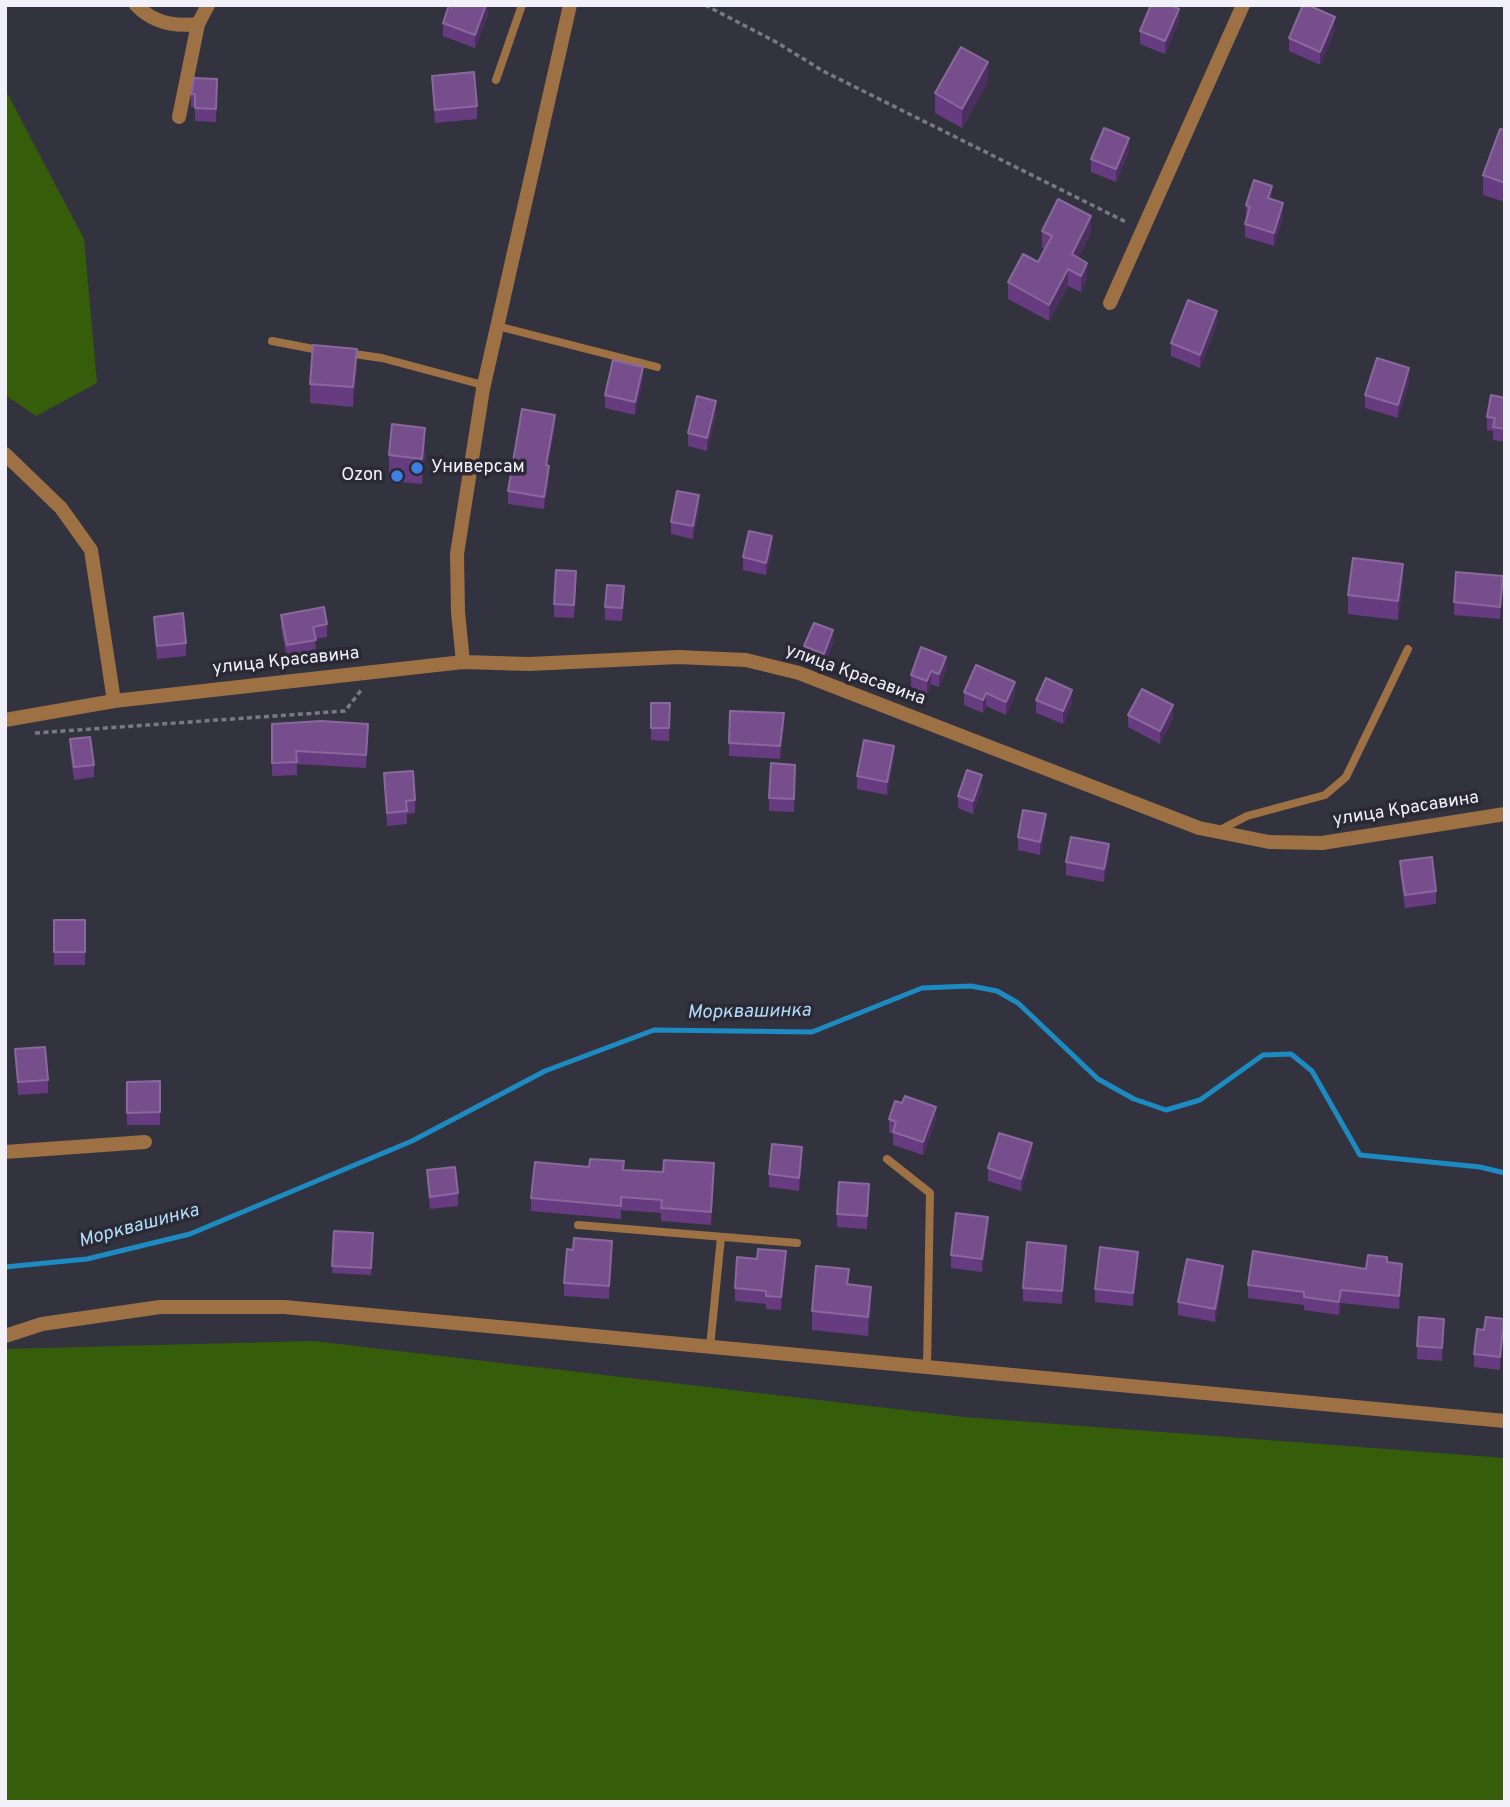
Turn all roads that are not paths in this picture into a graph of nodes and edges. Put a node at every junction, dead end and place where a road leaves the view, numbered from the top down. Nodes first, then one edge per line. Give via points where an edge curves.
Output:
1 (136, 5) edge
2 (208, 5) edge
3 (522, 5) edge
4 (570, 5) edge
5 (1243, 5) edge
6 (198, 24) junction
7 (496, 80) dead end
8 (179, 117) dead end
9 (1110, 303) dead end
10 (497, 326) junction
11 (272, 341) dead end
12 (328, 351) edge
13 (341, 353) edge
14 (657, 367) dead end
15 (483, 385) junction
16 (5, 454) edge
17 (1408, 649) dead end
18 (463, 662) junction
19 (114, 701) junction
20 (5, 720) edge
21 (1505, 814) edge
22 (1217, 831) junction
23 (145, 1142) dead end
24 (5, 1152) edge
25 (887, 1159) dead end
26 (578, 1225) dead end
27 (721, 1237) junction
28 (797, 1243) dead end
29 (5, 1336) edge
30 (710, 1347) junction
31 (927, 1367) junction
32 (1505, 1421) edge

1 - 6 street via 147,17 179,26
2 - 6 street
3 - 7 lane
4 - 10 street
5 - 9 street
6 - 8 street
10 - 14 lane
10 - 15 street
11 - 12 lane
13 - 15 lane via 382,358
15 - 18 street via 457,554
16 - 19 street via 61,508 91,550
17 - 22 lane via 1346,777 1325,795 1247,816
18 - 19 street, улица Красавина
18 - 22 street, улица Красавина via 746,660 799,673 1199,828
19 - 20 street, улица Красавина
21 - 22 street, улица Красавина via 1322,843 1269,842
23 - 24 street
25 - 31 lane via 930,1193
26 - 27 lane
27 - 28 lane
27 - 30 lane
29 - 30 street via 42,1324 160,1307 284,1307
30 - 31 street
31 - 32 street

